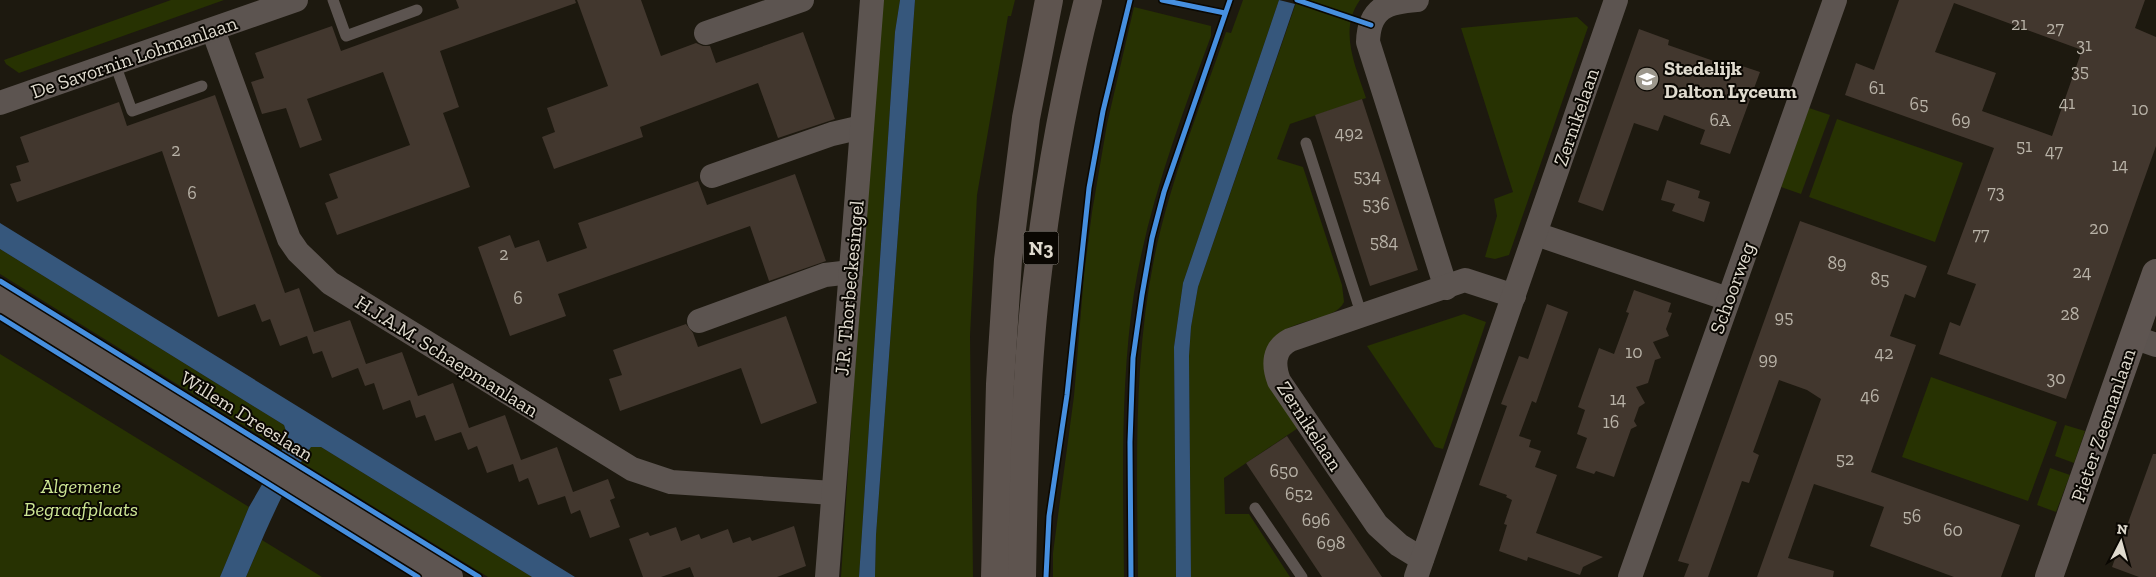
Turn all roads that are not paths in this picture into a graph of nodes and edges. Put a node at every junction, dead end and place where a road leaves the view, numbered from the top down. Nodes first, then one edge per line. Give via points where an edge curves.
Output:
1 (296, 0) edge
2 (333, 0) edge
3 (802, 0) edge
4 (872, 0) edge
5 (1049, 0) edge
6 (1088, 0) edge
7 (1417, 0) edge
8 (1616, 0) edge
9 (1835, 0) edge
10 (417, 10) dead end
11 (213, 30) junction
12 (706, 33) dead end
13 (115, 64) junction
14 (202, 86) dead end
15 (0, 103) edge
16 (862, 127) junction
17 (1306, 143) dead end
18 (712, 176) dead end
19 (1536, 234) junction
20 (851, 272) junction
21 (2156, 273) edge
22 (1446, 288) junction
23 (1514, 296) junction
24 (0, 299) edge
25 (1728, 299) junction
26 (1362, 316) junction
27 (699, 321) dead end
28 (2145, 341) edge
29 (833, 493) junction
30 (1255, 508) dead end
31 (1419, 568) edge
32 (448, 577) edge
33 (827, 577) edge
34 (996, 577) edge
35 (1022, 577) edge
36 (1302, 577) edge
37 (1630, 577) edge
38 (2049, 577) edge

1 - 11 street, De Savornin Lohmanlaan
2 - 10 lane via 346,36
3 - 12 street
4 - 16 street, J.R. Thorbeckesingel
5 - 34 main road, N3 via 1026,118 1008,260 1000,384
6 - 35 main road, N3 via 1061,112 1037,272 1030,362
7 - 22 street via 1380,8 1371,25 1368,42
8 - 19 street, Zernikelaan
9 - 25 street, Schoorweg
11 - 13 street, De Savornin Lohmanlaan
11 - 29 street, H.J.A.M. Schaepmanlaan via 289,238 304,260 330,283 632,469 671,482
13 - 14 lane via 132,111
13 - 15 street, De Savornin Lohmanlaan
16 - 18 street via 832,134
16 - 20 street, J.R. Thorbeckesingel
17 - 26 lane
19 - 23 street, Zernikelaan
19 - 25 street
20 - 27 street via 825,275
20 - 29 street, J.R. Thorbeckesingel
21 - 28 street, Pieter Zeemanlaan
22 - 23 street, Zernikelaan via 1465,280
22 - 26 street, Zernikelaan
23 - 31 street, Zernikelaan
24 - 32 street, Willem Dreeslaan
25 - 37 street, Schoorweg
26 - 31 street, Zernikelaan via 1285,343 1278,352 1276,372 1377,525
28 - 38 street, Pieter Zeemanlaan via 2102,432
29 - 33 street, J.R. Thorbeckesingel
30 - 36 lane

